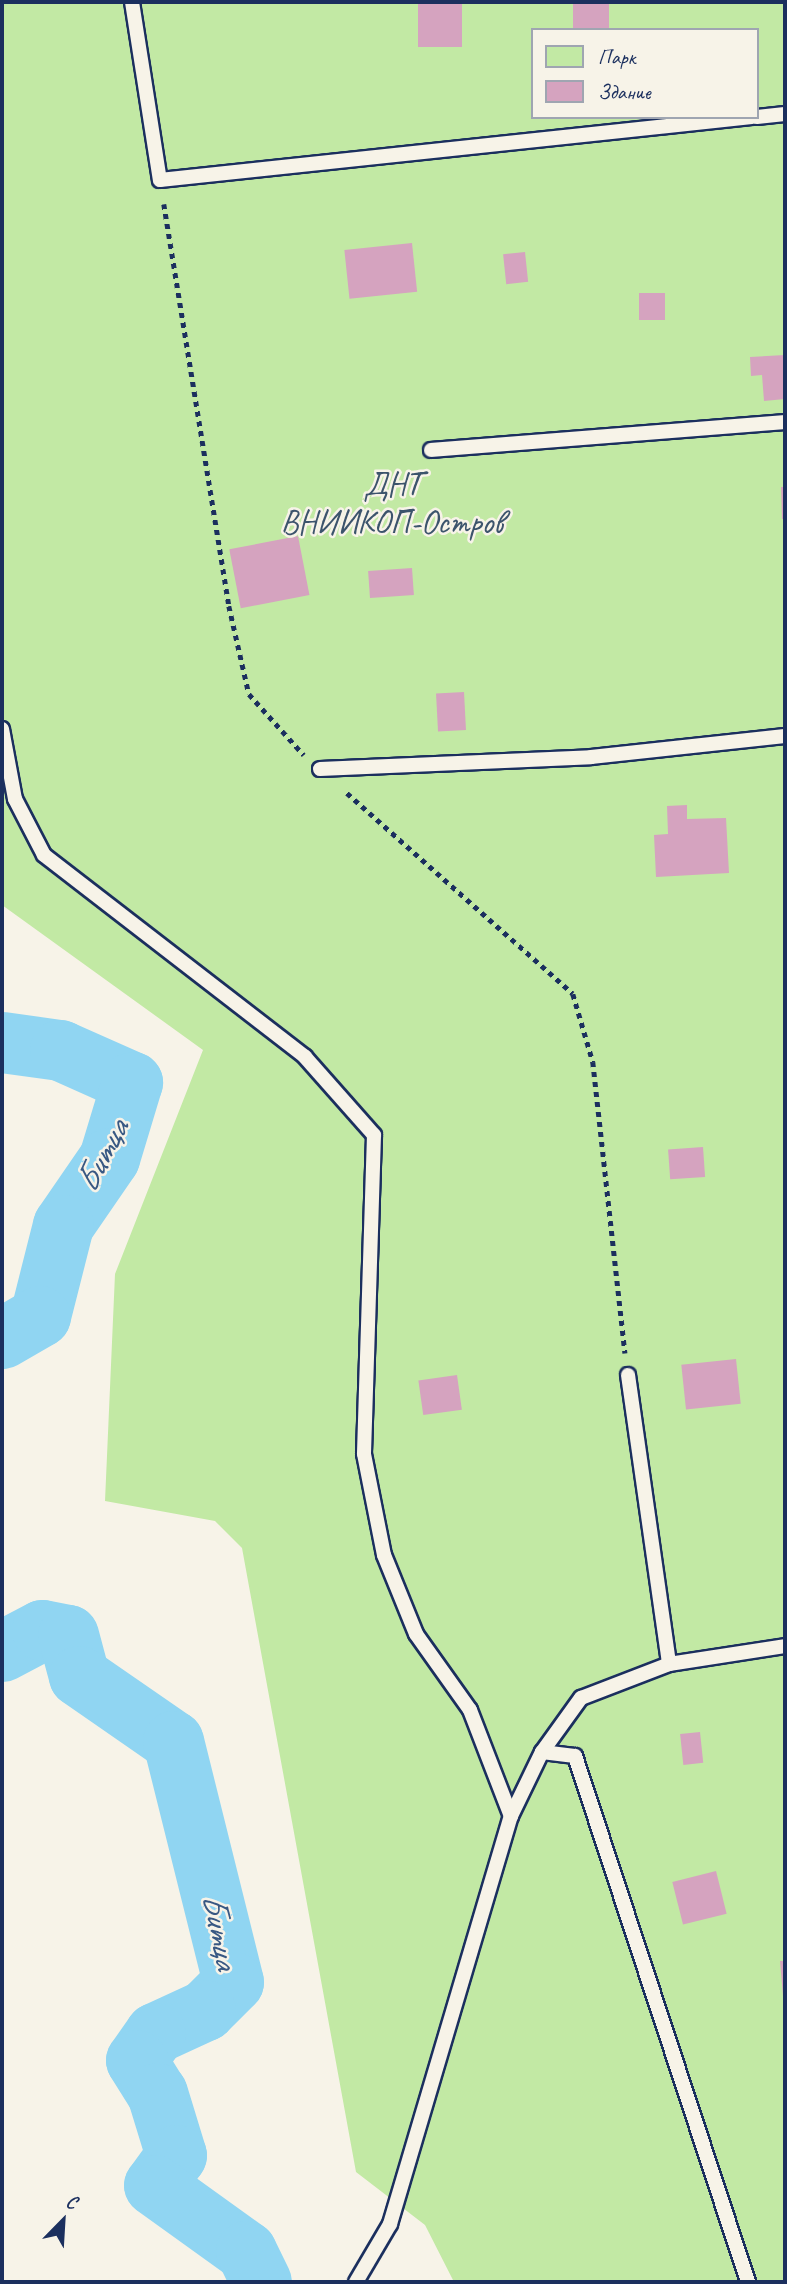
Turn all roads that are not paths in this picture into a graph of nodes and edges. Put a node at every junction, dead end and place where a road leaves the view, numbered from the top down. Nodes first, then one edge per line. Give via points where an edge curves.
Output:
1 (132, 2) edge
2 (785, 114) edge
3 (759, 117) edge
4 (733, 119) edge
5 (785, 422) edge
6 (431, 450) dead end
7 (2, 729) edge
8 (785, 736) edge
9 (320, 769) dead end
10 (628, 1375) dead end
11 (785, 1646) edge
12 (669, 1664) junction
13 (542, 1752) junction
14 (511, 1816) junction
15 (356, 2282) edge
16 (748, 2282) edge

1 - 4 lane via 160,180
2 - 3 lane
5 - 6 lane
7 - 14 lane via 15,799 44,855 305,1057 374,1135 364,1454 371,1492 384,1555 416,1634 470,1710
8 - 9 lane via 591,757
10 - 12 lane
11 - 12 lane
12 - 13 lane via 581,1698
13 - 14 lane
13 - 16 lane via 575,1756
14 - 15 lane via 390,2224

